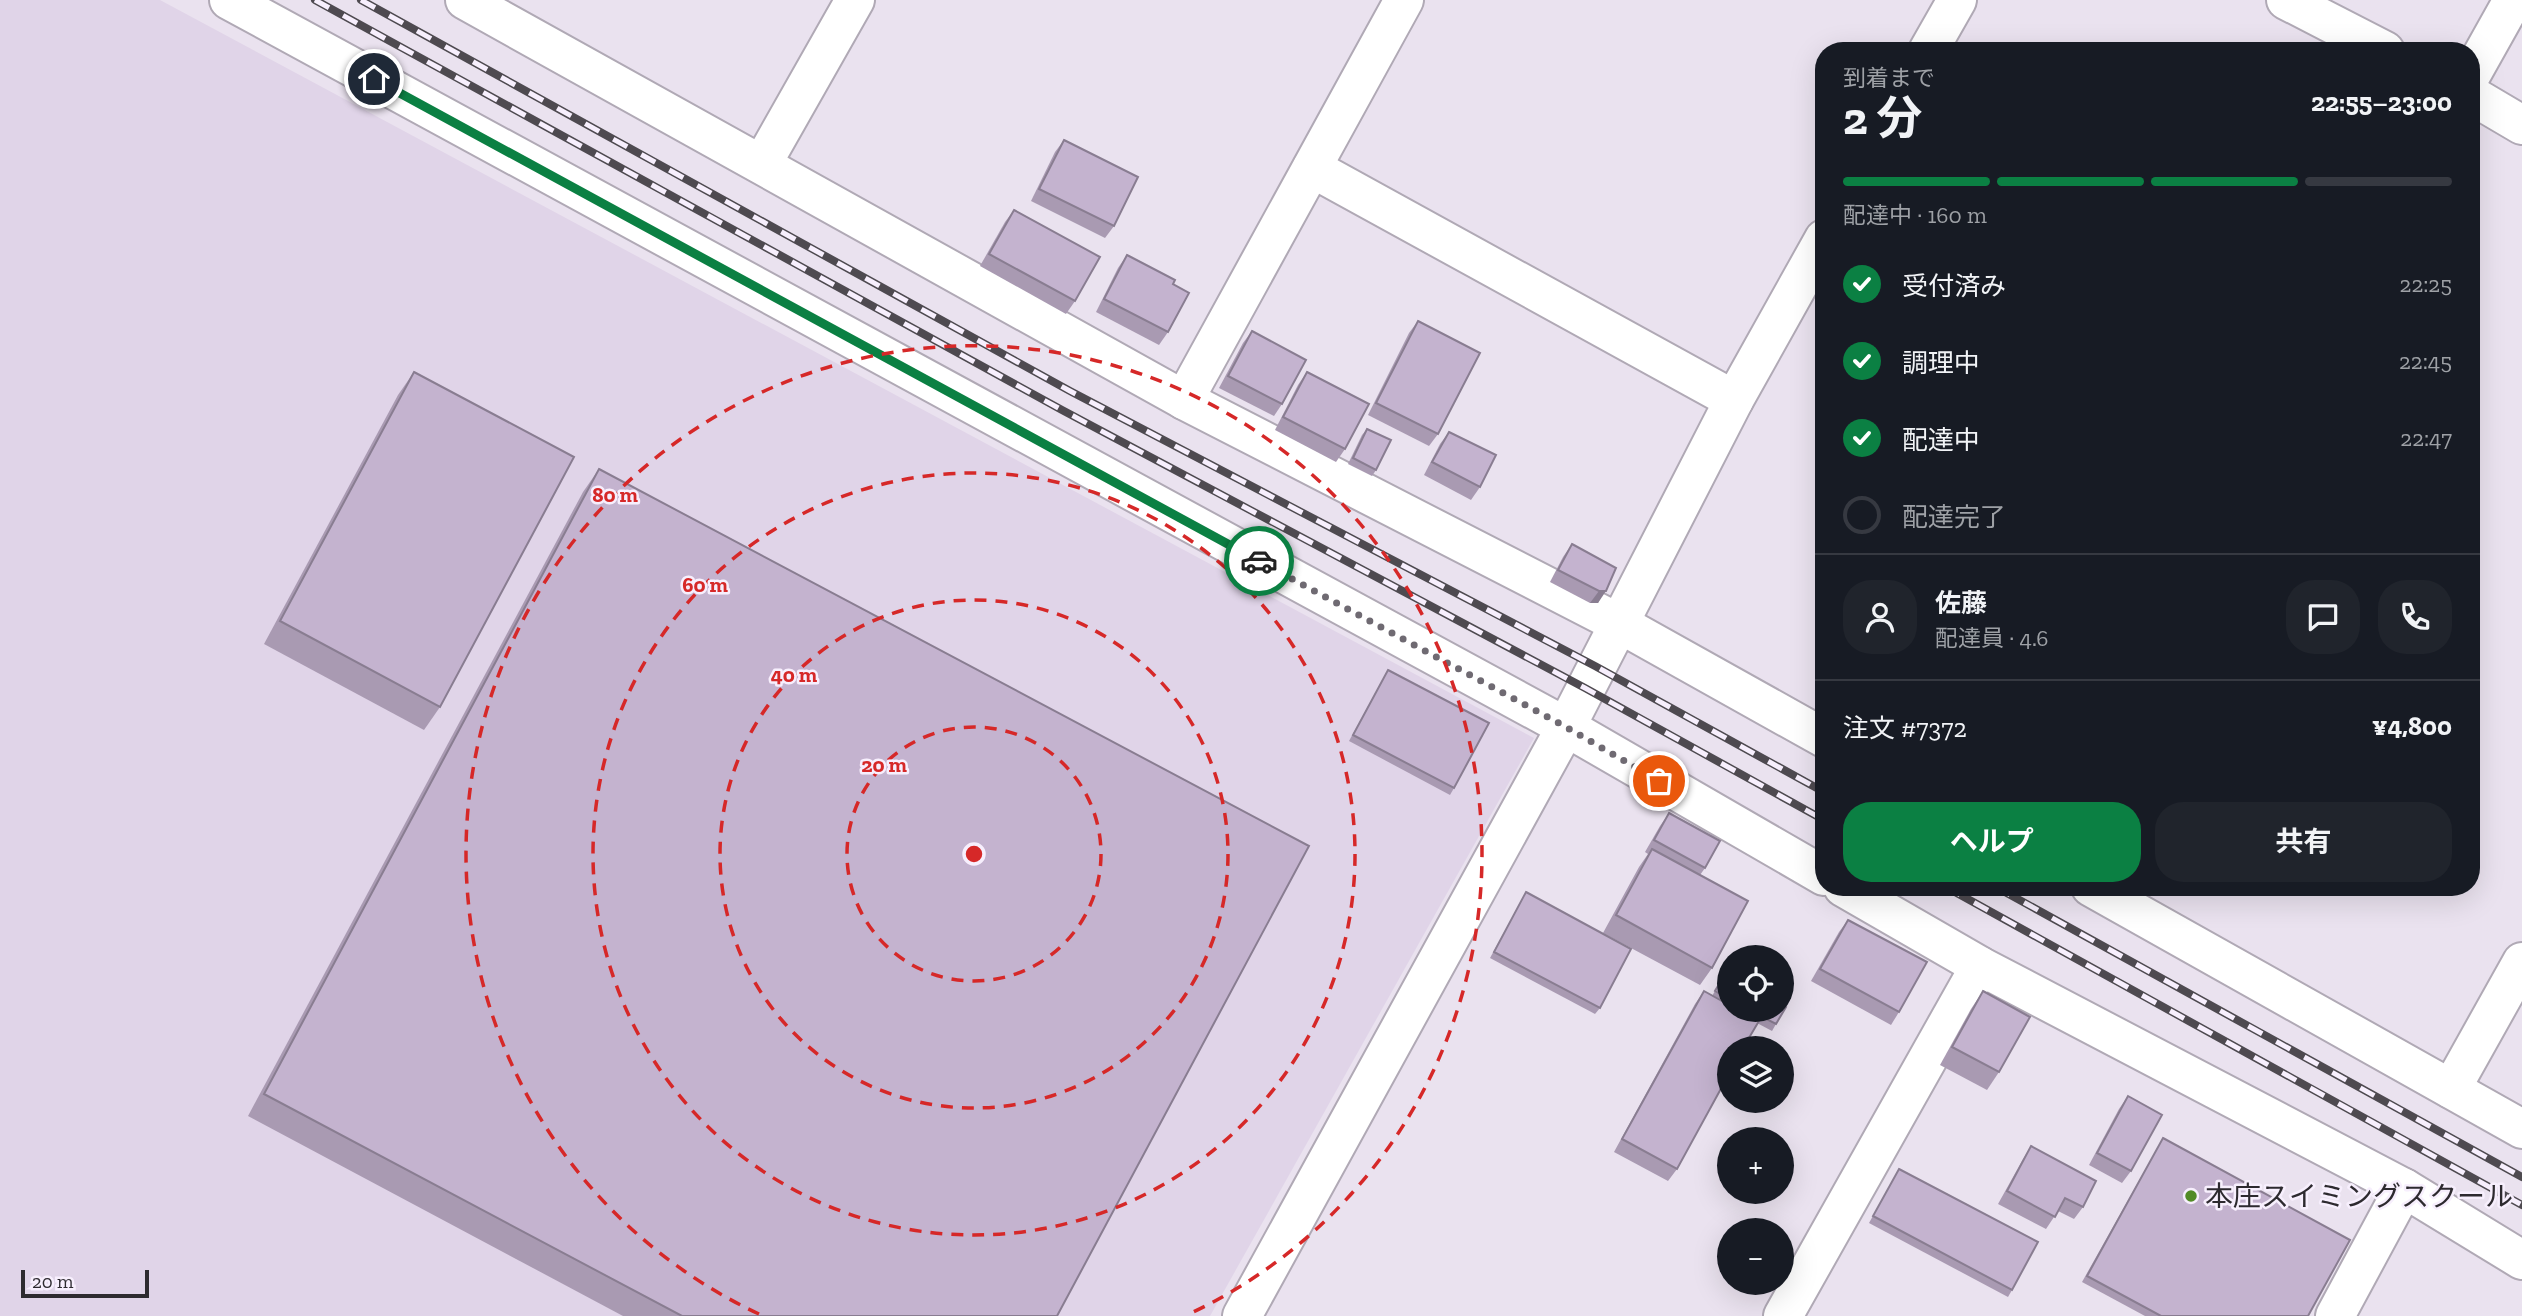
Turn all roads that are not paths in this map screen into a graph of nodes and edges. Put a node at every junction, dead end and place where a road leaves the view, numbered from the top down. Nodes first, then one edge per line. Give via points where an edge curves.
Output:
1 (229, 0) edge
2 (465, 0) edge
3 (855, 0) edge
4 (1404, 0) edge
5 (1956, 0) edge
6 (2286, 0) edge
7 (2513, 0) edge
8 (1933, 42) edge
9 (2368, 42) edge
10 (2480, 59) edge
11 (2480, 100) edge
12 (2522, 125) edge
13 (762, 164) junction
14 (1312, 168) junction
15 (1815, 255) edge
16 (1184, 400) junction
17 (1734, 400) junction
18 (1620, 624) junction
19 (1566, 727) junction
20 (1815, 733) edge
21 (1815, 871) edge
22 (1858, 896) edge
23 (2107, 896) edge
24 (2522, 962) edge
25 (1980, 967) junction
26 (2452, 1089) junction
27 (2522, 1129) edge
28 (2404, 1188) junction
29 (2522, 1260) edge
30 (1242, 1316) edge
31 (1783, 1316) edge
32 (2335, 1316) edge

1 - 19 street
2 - 13 street
3 - 13 street
4 - 14 street
5 - 8 street
6 - 9 street
7 - 10 street
11 - 12 street
13 - 16 street
14 - 16 street
14 - 17 street
15 - 17 street
16 - 18 street
17 - 18 street
18 - 19 street
18 - 20 street
19 - 21 street
19 - 30 street
22 - 25 street
23 - 26 street
24 - 26 street
25 - 28 street
25 - 31 street
26 - 27 street
28 - 29 street
28 - 32 street

